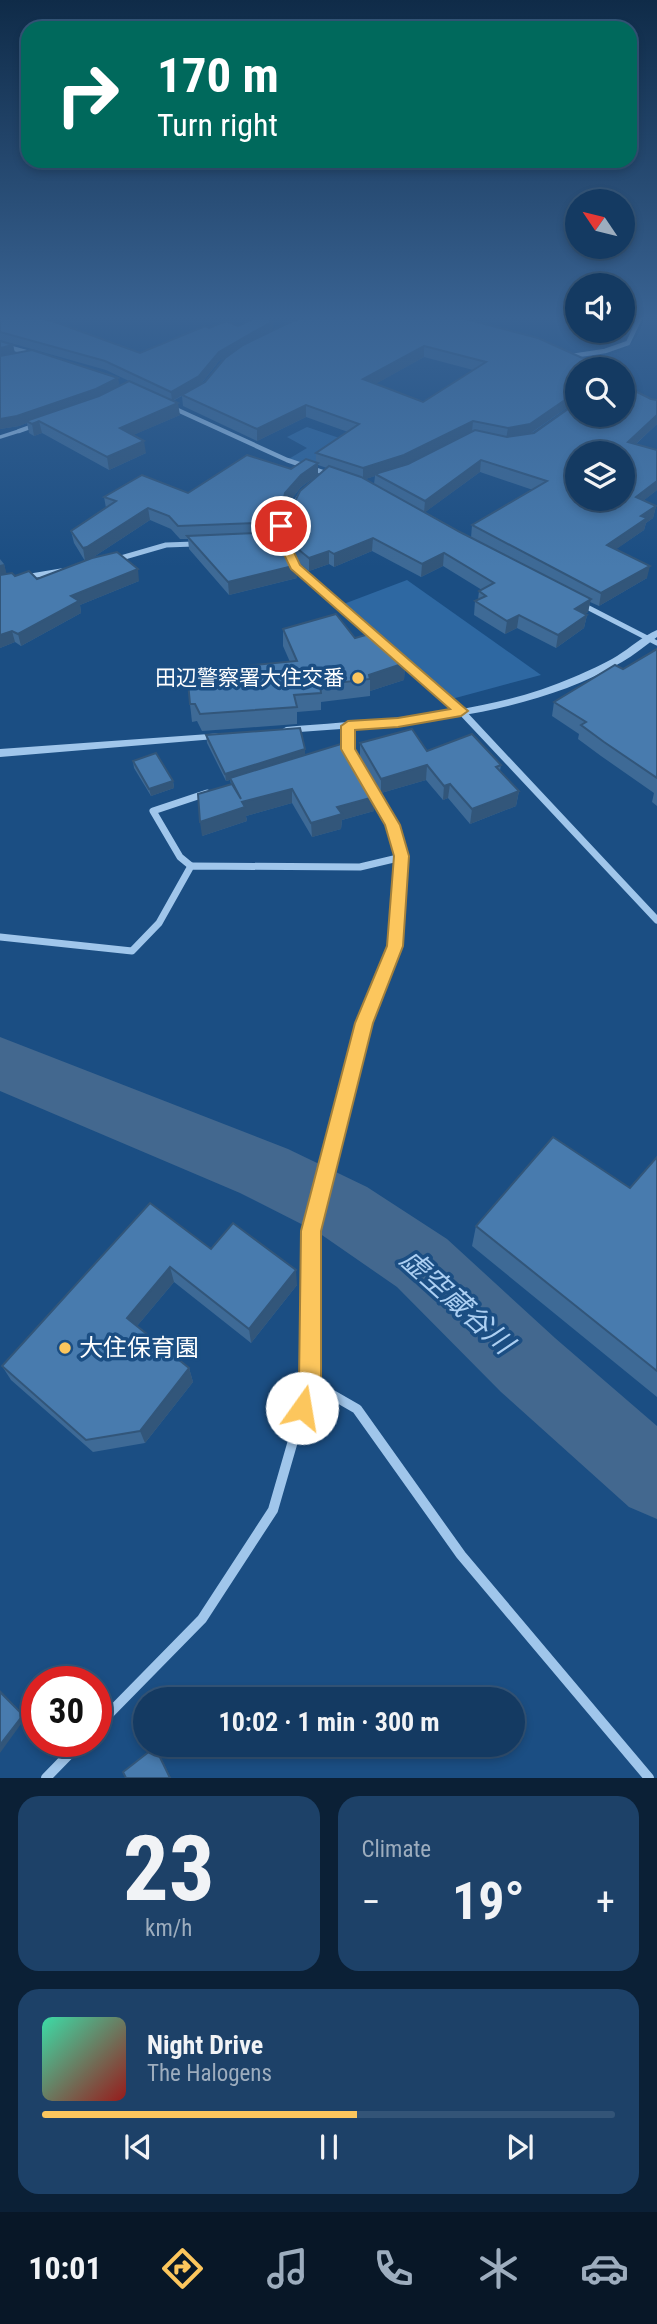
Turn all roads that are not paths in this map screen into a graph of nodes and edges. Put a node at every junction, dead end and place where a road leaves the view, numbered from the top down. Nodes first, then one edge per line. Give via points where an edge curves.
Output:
1 (162, 402) edge
2 (181, 402) edge
3 (172, 407) junction
4 (42, 423) edge
5 (19, 431) joint
6 (0, 437) edge
7 (328, 474) junction
8 (340, 478) edge
9 (319, 480) edge
10 (310, 486) edge
11 (283, 540) junction
12 (270, 541) edge
13 (205, 543) edge
14 (111, 561) edge
15 (71, 570) edge
16 (12, 580) edge
17 (570, 598) edge
18 (654, 638) edge
19 (461, 711) junction
20 (348, 726) junction
21 (278, 731) edge
22 (236, 734) edge
23 (348, 749) junction
24 (336, 752) edge
25 (0, 754) edge
26 (215, 791) edge
27 (402, 856) junction
28 (191, 866) junction
29 (657, 920) edge
30 (0, 937) edge
31 (310, 1382) junction
32 (112, 1711) edge
33 (66, 1757) edge
34 (46, 1778) edge
35 (649, 1778) edge

1 - 3 street
2 - 3 street
3 - 7 street
4 - 5 street
5 - 6 lane
7 - 8 street
7 - 9 street
10 - 11 street via 291,505 281,526
11 - 12 street
11 - 19 street via 295,566
13 - 14 street via 166,545
15 - 16 street
17 - 18 street
18 - 19 street via 587,674 543,691
19 - 20 street
19 - 29 street
20 - 21 street
20 - 23 street
22 - 25 street
23 - 24 street
23 - 27 street via 392,825
26 - 28 street via 153,811 180,857
27 - 28 street via 360,867
27 - 31 street via 395,946 364,1023 311,1231
28 - 30 street via 159,923 132,951
31 - 32 street via 273,1510 202,1619
31 - 35 street via 357,1409 461,1555
33 - 34 street

